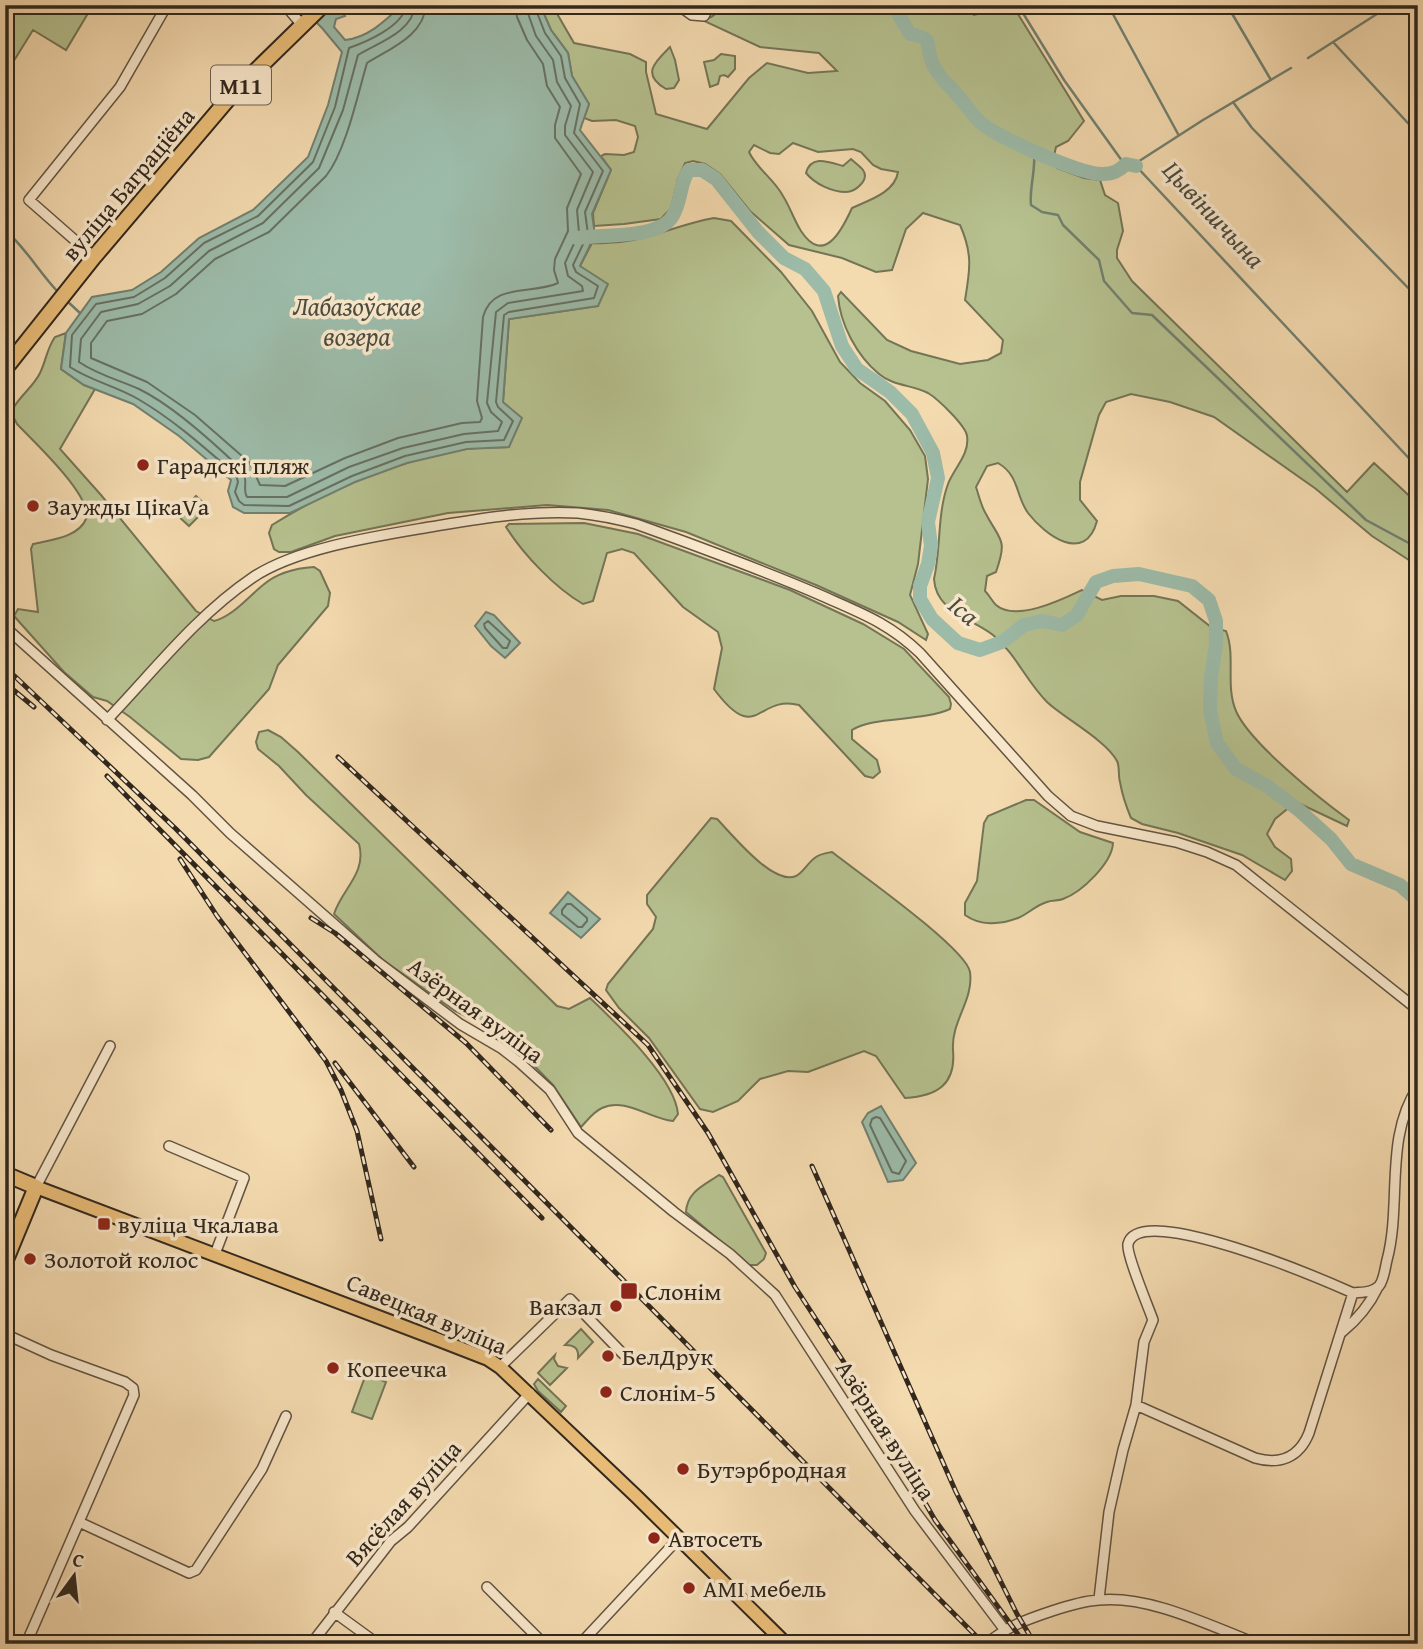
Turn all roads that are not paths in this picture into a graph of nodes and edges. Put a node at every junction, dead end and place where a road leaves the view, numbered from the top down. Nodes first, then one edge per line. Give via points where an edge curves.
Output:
1 (167, 5) edge
2 (285, 5) edge
3 (323, 5) edge
4 (678, 5) edge
5 (710, 5) edge
6 (306, 21) junction
7 (94, 257) junction
8 (5, 369) edge
9 (5, 627) edge
10 (107, 720) junction
11 (1418, 1010) edge
12 (110, 1046) dead end
13 (1418, 1087) edge
14 (169, 1146) dead end
15 (5, 1174) edge
16 (36, 1187) junction
17 (215, 1254) junction
18 (5, 1262) edge
19 (1379, 1285) junction
20 (1353, 1293) junction
21 (1340, 1333) junction
22 (5, 1334) edge
23 (623, 1353) dead end
24 (500, 1367) junction
25 (530, 1393) junction
26 (1136, 1405) junction
27 (286, 1416) dead end
28 (79, 1522) junction
29 (680, 1538) junction
30 (487, 1587) dead end
31 (1099, 1600) junction
32 (334, 1612) junction
33 (1003, 1629) junction
34 (26, 1644) edge
35 (311, 1644) edge
36 (378, 1644) edge
37 (544, 1644) edge
38 (580, 1644) edge
39 (786, 1644) edge
40 (986, 1644) edge
41 (1258, 1644) edge

1 - 7 street via 120,88 29,200
2 - 6 street
3 - 6 highway, вуліца Баграціёна / М11
4 - 5 street via 692,15 704,16
6 - 7 highway, вуліца Баграціёна / М11 via 235,91
7 - 8 highway, вуліца Баграціёна / М11
9 - 10 street, Азёрная вуліца
10 - 11 street via 212,610 254,576 286,561 352,541 473,520 578,513 612,518 782,579 899,633 1071,816 1097,827 1186,845 1236,865
10 - 33 street, Азёрная вуліца via 375,960 519,1062 550,1090 578,1133 775,1295 915,1511
12 - 16 street
13 - 19 street via 1398,1142 1391,1245
14 - 17 street via 244,1178
15 - 16 highway, Савецкая вуліца
16 - 17 main road, Савецкая вуліца
16 - 18 highway
17 - 24 main road, Савецкая вуліца via 477,1354
19 - 20 street via 1370,1292
19 - 21 street via 1369,1306
20 - 21 street
20 - 26 street via 1247,1250 1163,1230 1136,1233 1128,1252 1153,1320 1144,1342
21 - 26 street via 1305,1444 1276,1462 1255,1458
22 - 28 street via 133,1388 134,1395
23 - 24 street via 570,1299
24 - 25 main road, Савецкая вуліца
25 - 29 main road, Савецкая вуліца
25 - 32 street, Вясёлая вуліца via 391,1541
26 - 31 street via 1109,1512
27 - 28 street via 262,1469 195,1570 189,1573
28 - 34 street
29 - 38 street
29 - 39 main road, Савецкая вуліца
30 - 37 street
31 - 33 street
31 - 41 street via 1138,1602
32 - 35 street, Вясёлая вуліца
32 - 36 street
33 - 40 street

